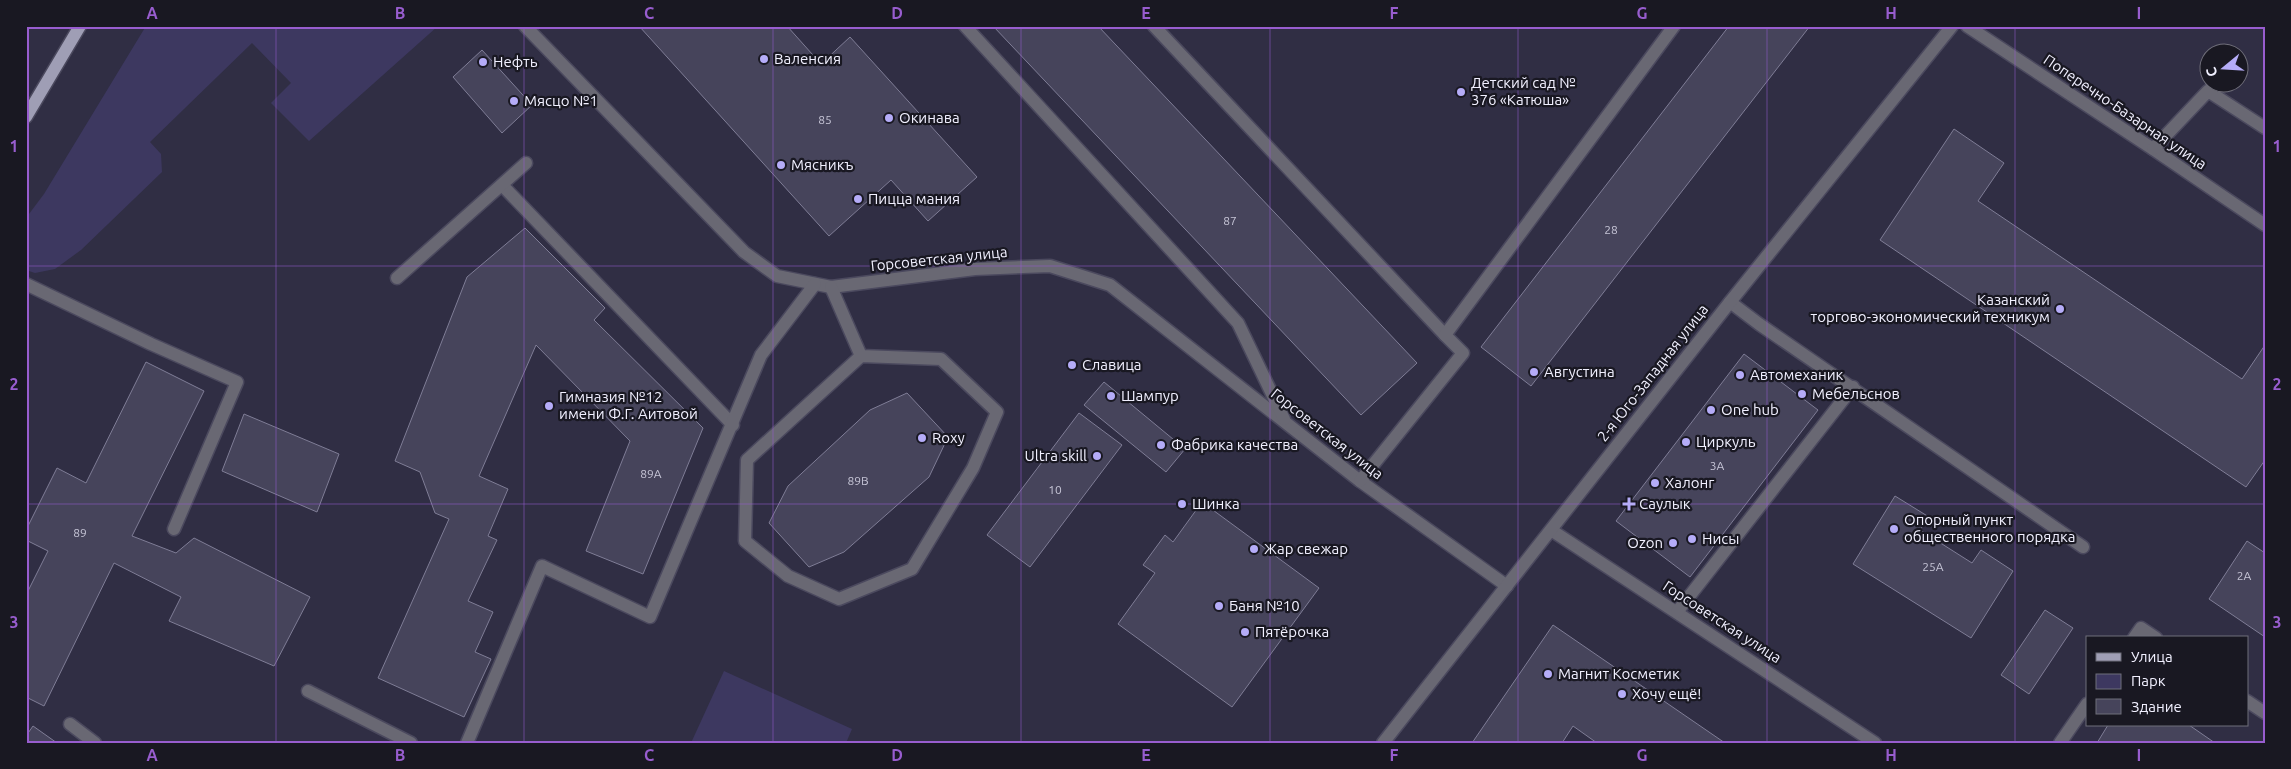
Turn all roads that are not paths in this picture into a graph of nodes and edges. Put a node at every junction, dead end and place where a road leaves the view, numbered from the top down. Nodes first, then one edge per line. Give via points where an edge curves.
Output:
1 (80, 26) edge
2 (525, 26) edge
3 (965, 26) edge
4 (1154, 26) edge
5 (1674, 26) edge
6 (1967, 26) edge
7 (1947, 28) edge
8 (26, 117) edge
9 (2265, 128) edge
10 (2153, 149) junction
11 (526, 163) dead end
12 (502, 185) junction
13 (2265, 225) edge
14 (397, 278) dead end
15 (26, 284) edge
16 (815, 284) junction
17 (831, 287) junction
18 (1730, 302) junction
19 (1445, 334) junction
20 (862, 356) junction
21 (1853, 387) junction
22 (1285, 422) junction
23 (733, 425) junction
24 (1360, 481) junction
25 (174, 529) dead end
26 (1551, 530) junction
27 (2083, 547) dead end
28 (1508, 586) junction
29 (1677, 612) junction
30 (2135, 636) edge
31 (2153, 636) edge
32 (308, 691) dead end
33 (2248, 702) edge
34 (2086, 705) edge
35 (2265, 713) edge
36 (70, 724) dead end
37 (95, 743) edge
38 (411, 743) edge
39 (467, 743) edge
40 (1383, 743) edge
41 (1875, 743) edge
42 (2060, 743) edge

1 - 8 main road
2 - 16 street, Горсоветская улица via 744,252 777,276
3 - 22 street via 1238,323
4 - 19 street
5 - 19 street
6 - 10 street, Поперечно-Базарная улица
7 - 18 street, 2-я Юго-Западная улица
9 - 10 street via 2208,91
10 - 13 street, Поперечно-Базарная улица
11 - 12 street
12 - 14 street
12 - 23 street
15 - 25 street via 238,382
16 - 17 street, Горсоветская улица
16 - 23 street via 761,355
17 - 20 street
17 - 22 street, Горсоветская улица via 975,269 1050,266 1110,285
18 - 21 street
18 - 26 street, 2-я Юго-Западная улица
19 - 24 street via 1463,353
20 - 20 street via 747,460 745,541 788,576 839,600 912,569 972,468 997,412 941,359
21 - 27 street
21 - 29 street
22 - 24 street, Горсоветская улица
23 - 39 street via 650,617 542,566
24 - 28 street, Горсоветская улица
26 - 28 street, 2-я Юго-Западная улица
26 - 29 street, Горсоветская улица
28 - 40 street, 2-я Юго-Западная улица
29 - 41 street, Горсоветская улица
30 - 31 street via 2141,628
32 - 38 street
33 - 35 street
34 - 42 street
36 - 37 street

